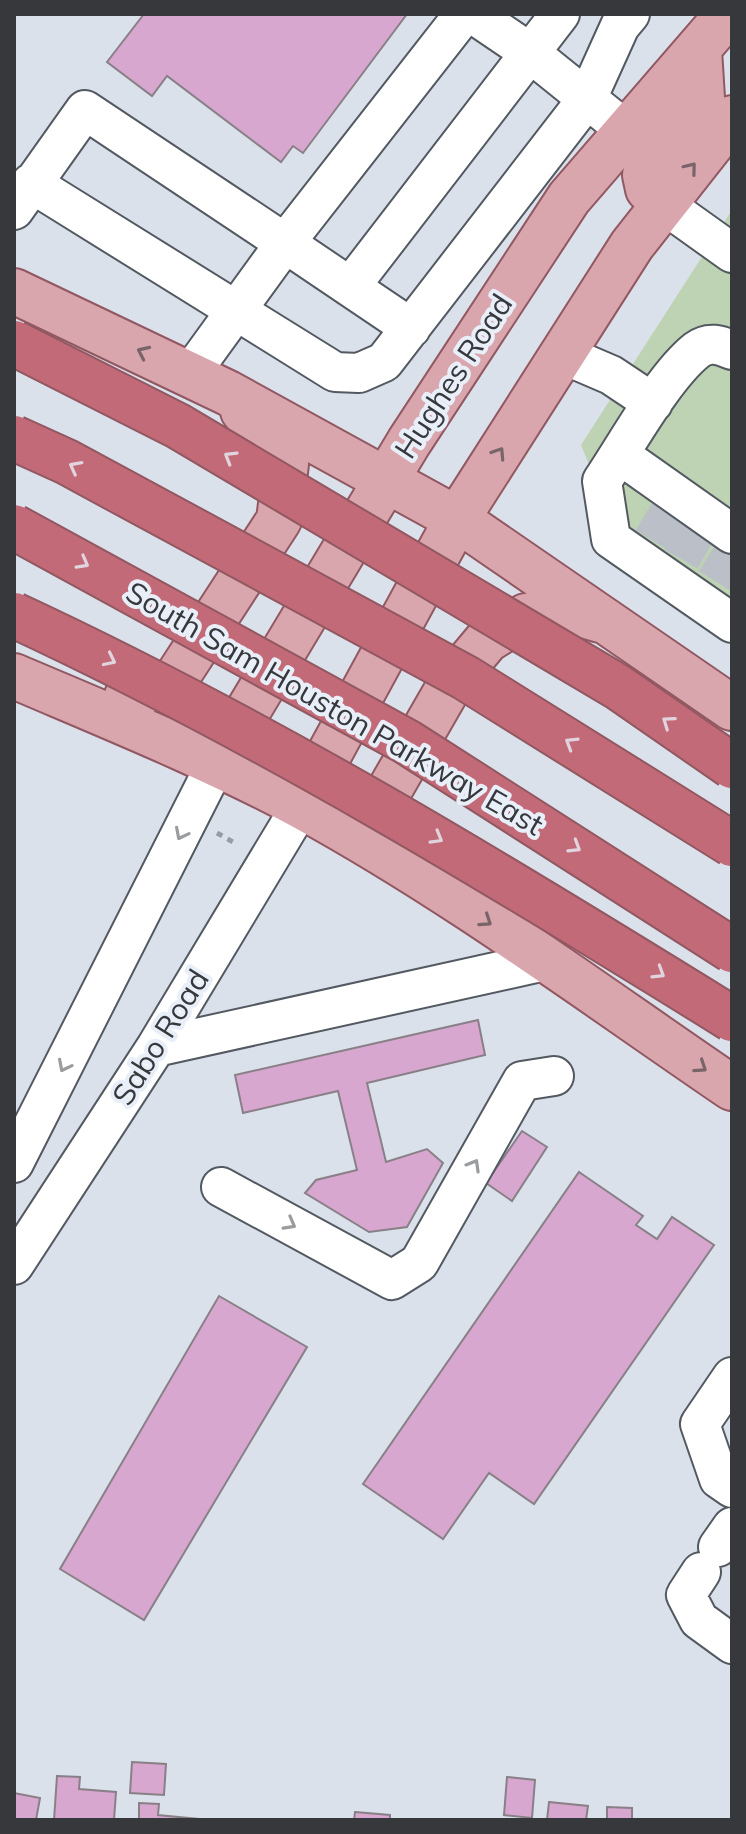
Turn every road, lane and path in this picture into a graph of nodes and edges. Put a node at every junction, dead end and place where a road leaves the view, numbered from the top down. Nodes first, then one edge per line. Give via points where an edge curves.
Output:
1 (464, 14) edge
2 (473, 14) edge
3 (560, 14) edge
4 (630, 14) edge
5 (728, 14) edge
6 (699, 50) junction
7 (529, 52) junction
8 (587, 99) junction
9 (732, 118) edge
10 (627, 131) junction
11 (23, 196) edge
12 (662, 203) junction
13 (285, 243) junction
14 (732, 253) edge
15 (448, 280) junction
16 (350, 287) junction
17 (14, 291) edge
18 (235, 309) junction
19 (494, 312) junction
20 (411, 328) junction
21 (14, 343) edge
22 (732, 350) edge
23 (562, 354) junction
24 (190, 374) junction
25 (228, 393) junction
26 (653, 403) junction
27 (14, 438) edge
28 (620, 455) junction
29 (387, 478) junction
30 (457, 519) junction
31 (14, 527) edge
32 (681, 536) edge
33 (716, 602) edge
34 (14, 615) edge
35 (610, 623) junction
36 (14, 676) edge
37 (86, 707) junction
38 (732, 708) edge
39 (216, 764) junction
40 (732, 766) edge
41 (301, 806) junction
42 (217, 833) dead end
43 (233, 842) dead end
44 (732, 844) edge
45 (421, 878) junction
46 (732, 950) edge
47 (545, 961) junction
48 (732, 1019) edge
49 (156, 1047) junction
50 (554, 1076) dead end
51 (732, 1088) edge
52 (14, 1163) edge
53 (221, 1187) dead end
54 (14, 1265) edge
55 (732, 1377) edge
56 (732, 1488) edge
57 (717, 1548) edge
58 (732, 1644) edge

1 - 13 street
2 - 7 street
3 - 7 street
4 - 8 street
5 - 6 main road, Hughes Road
6 - 10 main road, Hughes Road
6 - 12 main road via 702,98 645,175 648,189
7 - 8 street
7 - 16 street
8 - 10 street
8 - 15 street
12 -> 9 main road
10 - 19 main road, Hughes Road via 569,198
11 - 13 street via 85,110
11 - 18 street
12 - 14 street
12 - 23 main road
13 - 16 street
13 - 18 street
15 - 19 street
15 - 20 street
16 - 20 street
24 -> 17 main road
18 - 20 street via 335,372 359,373 384,362
18 - 24 street
19 - 29 main road, Hughes Road
40 -> 21 highway, bridge via 618,687 178,426
22 - 26 street via 715,343 698,348
23 - 26 street via 611,375
30 -> 23 main road
24 - 25 main road
25 - 29 main road
25 - 37 main road via 286,464 279,520 173,683
26 - 28 street
44 -> 27 highway, bridge via 466,678
28 - 32 street
28 - 32 street via 602,481 611,539
29 - 30 main road
29 - 39 main road, Hughes Road
30 - 35 main road
30 - 41 main road
31 -> 46 highway, South Sam Houston Parkway East, bridge via 407,742
32 - 33 street
34 -> 48 highway, bridge via 297,757
35 - 38 main road
35 - 45 main road via 566,610 526,616 487,640 451,683 386,796 388,833
36 - 37 main road
37 - 39 main road
39 - 41 main road
39 -> 52 street
41 - 45 main road
41 - 49 street, Sabo Road
42 - 43 path
45 -> 47 main road
47 - 49 street
47 -> 51 main road
49 - 54 street, Sabo Road
53 -> 50 street via 392,1280 419,1263 522,1081
55 - 56 street via 700,1424 719,1479
57 - 58 street via 686,1595 699,1620

